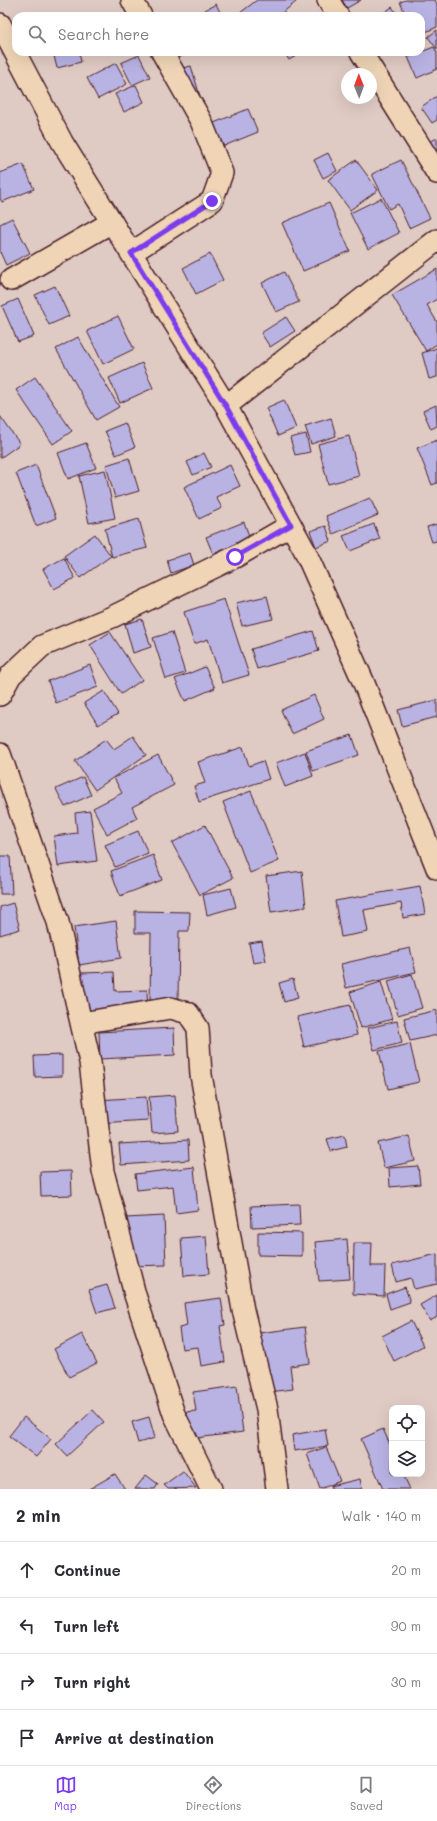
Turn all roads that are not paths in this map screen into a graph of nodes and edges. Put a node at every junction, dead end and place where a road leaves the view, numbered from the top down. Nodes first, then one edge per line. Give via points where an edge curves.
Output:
1 (132, 0) edge
2 (328, 0) edge
3 (139, 12) edge
4 (336, 12) edge
5 (0, 24) edge
6 (12, 47) edge
7 (17, 56) edge
8 (164, 56) edge
9 (363, 56) edge
10 (437, 173) edge
11 (112, 222) junction
12 (437, 240) edge
13 (131, 253) junction
14 (11, 280) dead end
15 (226, 406) junction
16 (291, 525) junction
17 (0, 695) edge
18 (0, 754) edge
19 (437, 868) edge
20 (81, 1023) junction
21 (211, 1489) edge
22 (277, 1489) edge

1 - 3 street
2 - 4 street
5 - 6 street
7 - 11 street via 62,142
8 - 13 street via 201,121 222,173 212,201
9 - 10 street
11 - 13 street
11 - 14 street
12 - 15 street
13 - 15 street
15 - 16 street
16 - 17 street via 235,557 126,610 42,646 11,675
16 - 19 street via 363,681
18 - 20 street via 58,922
20 - 21 street via 90,1062 103,1171 136,1294 174,1414
20 - 22 street via 171,1008 188,1013 198,1028 200,1075 243,1310 267,1409

